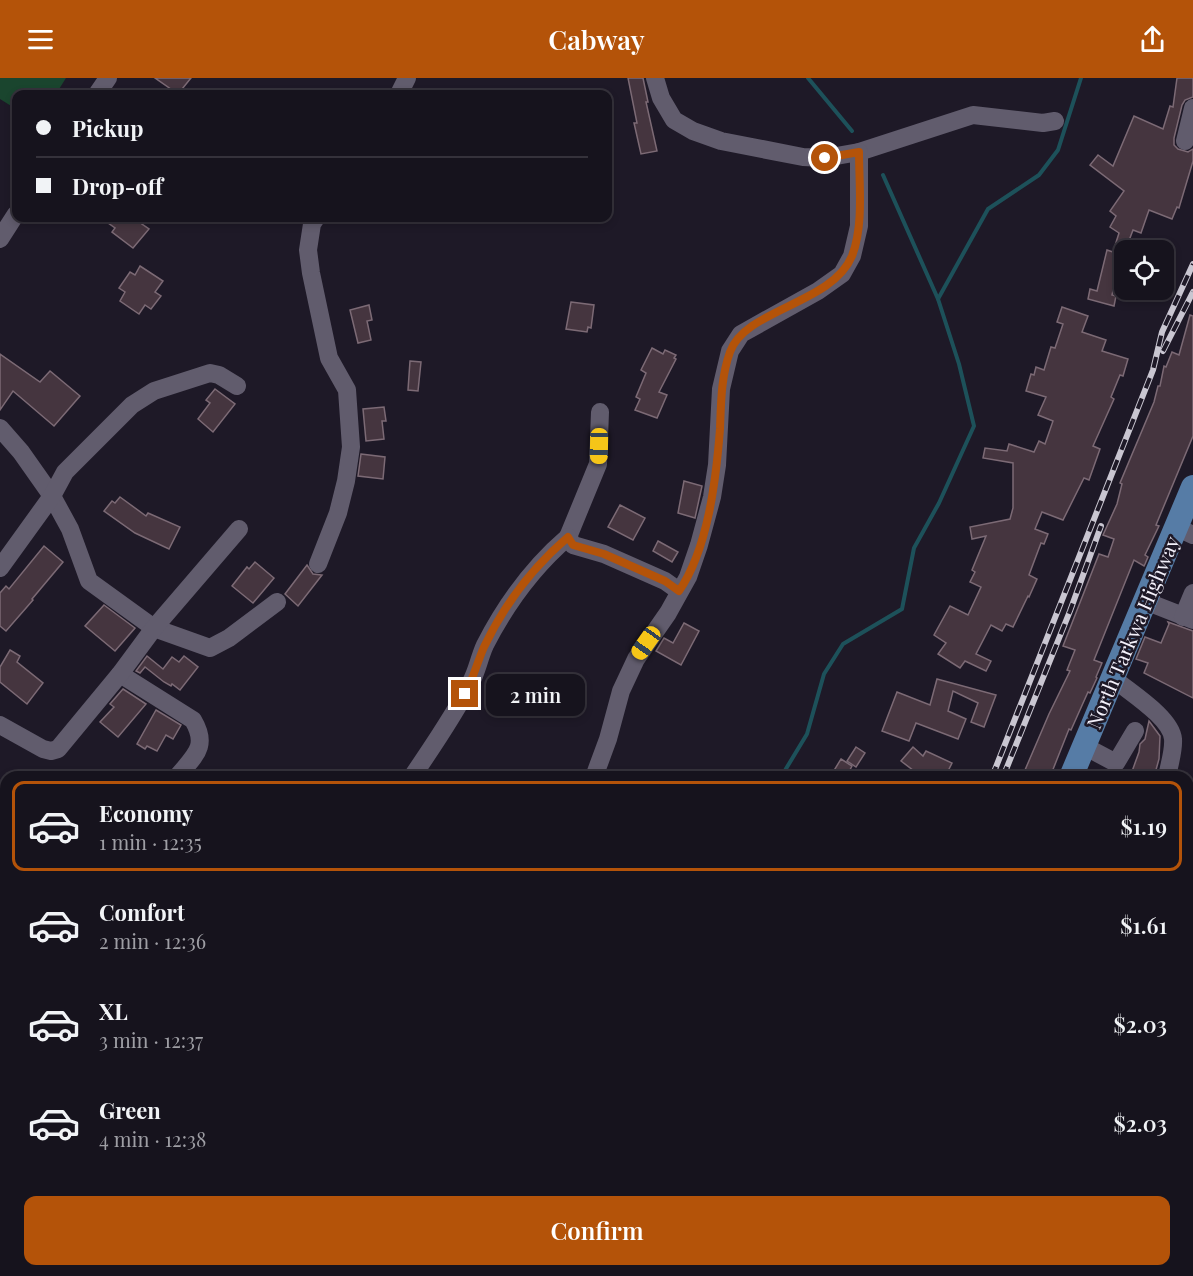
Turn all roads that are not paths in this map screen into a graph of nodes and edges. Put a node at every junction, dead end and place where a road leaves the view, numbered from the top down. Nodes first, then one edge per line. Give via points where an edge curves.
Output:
1 (655, 78) edge
2 (1193, 108) edge
3 (1055, 121) dead end
4 (1185, 141) dead end
5 (859, 152) junction
6 (12, 220) edge
7 (313, 222) edge
8 (0, 239) edge
9 (237, 386) dead end
10 (600, 412) dead end
11 (0, 428) edge
12 (1193, 487) edge
13 (52, 496) junction
14 (240, 529) dead end
15 (1185, 531) edge
16 (568, 537) junction
17 (318, 564) dead end
18 (0, 568) edge
19 (679, 591) junction
20 (1193, 593) edge
21 (1145, 601) junction
22 (277, 602) dead end
23 (1188, 619) edge
24 (154, 628) junction
25 (120, 674) junction
26 (1113, 678) junction
27 (0, 725) edge
28 (1134, 731) dead end
29 (1084, 746) junction
30 (1112, 770) edge
31 (182, 771) edge
32 (416, 771) edge
33 (596, 771) edge
34 (1074, 771) edge
35 (1168, 771) edge

1 - 5 street via 674,120 693,131 721,141 803,157
2 - 4 street
3 - 5 street via 973,115
5 - 19 street via 859,226 852,255 842,274 741,334 730,351 721,389 712,496 688,577
6 - 8 street
7 - 17 street via 308,250 311,273 329,358 347,390 351,447 338,513
9 - 13 street via 210,373 154,391 132,405 72,464
10 - 16 street via 598,464
11 - 13 street
12 - 15 main road, North Tarkwa Highway
13 - 18 street
13 - 24 street via 89,581
14 - 24 street
15 - 21 main road, North Tarkwa Highway
16 - 19 street via 573,545 604,554
16 - 32 street via 537,568 504,611 467,690
19 - 33 street via 636,659 621,691
20 - 23 street
21 - 23 street
21 - 26 main road, North Tarkwa Highway
22 - 24 street via 210,648
24 - 25 street
25 - 27 street via 58,748 51,751
25 - 31 street via 193,720 200,733 200,747
26 - 29 main road, North Tarkwa Highway
26 - 35 street via 1169,727 1173,740
28 - 30 street
29 - 30 street
29 - 34 main road, North Tarkwa Highway

